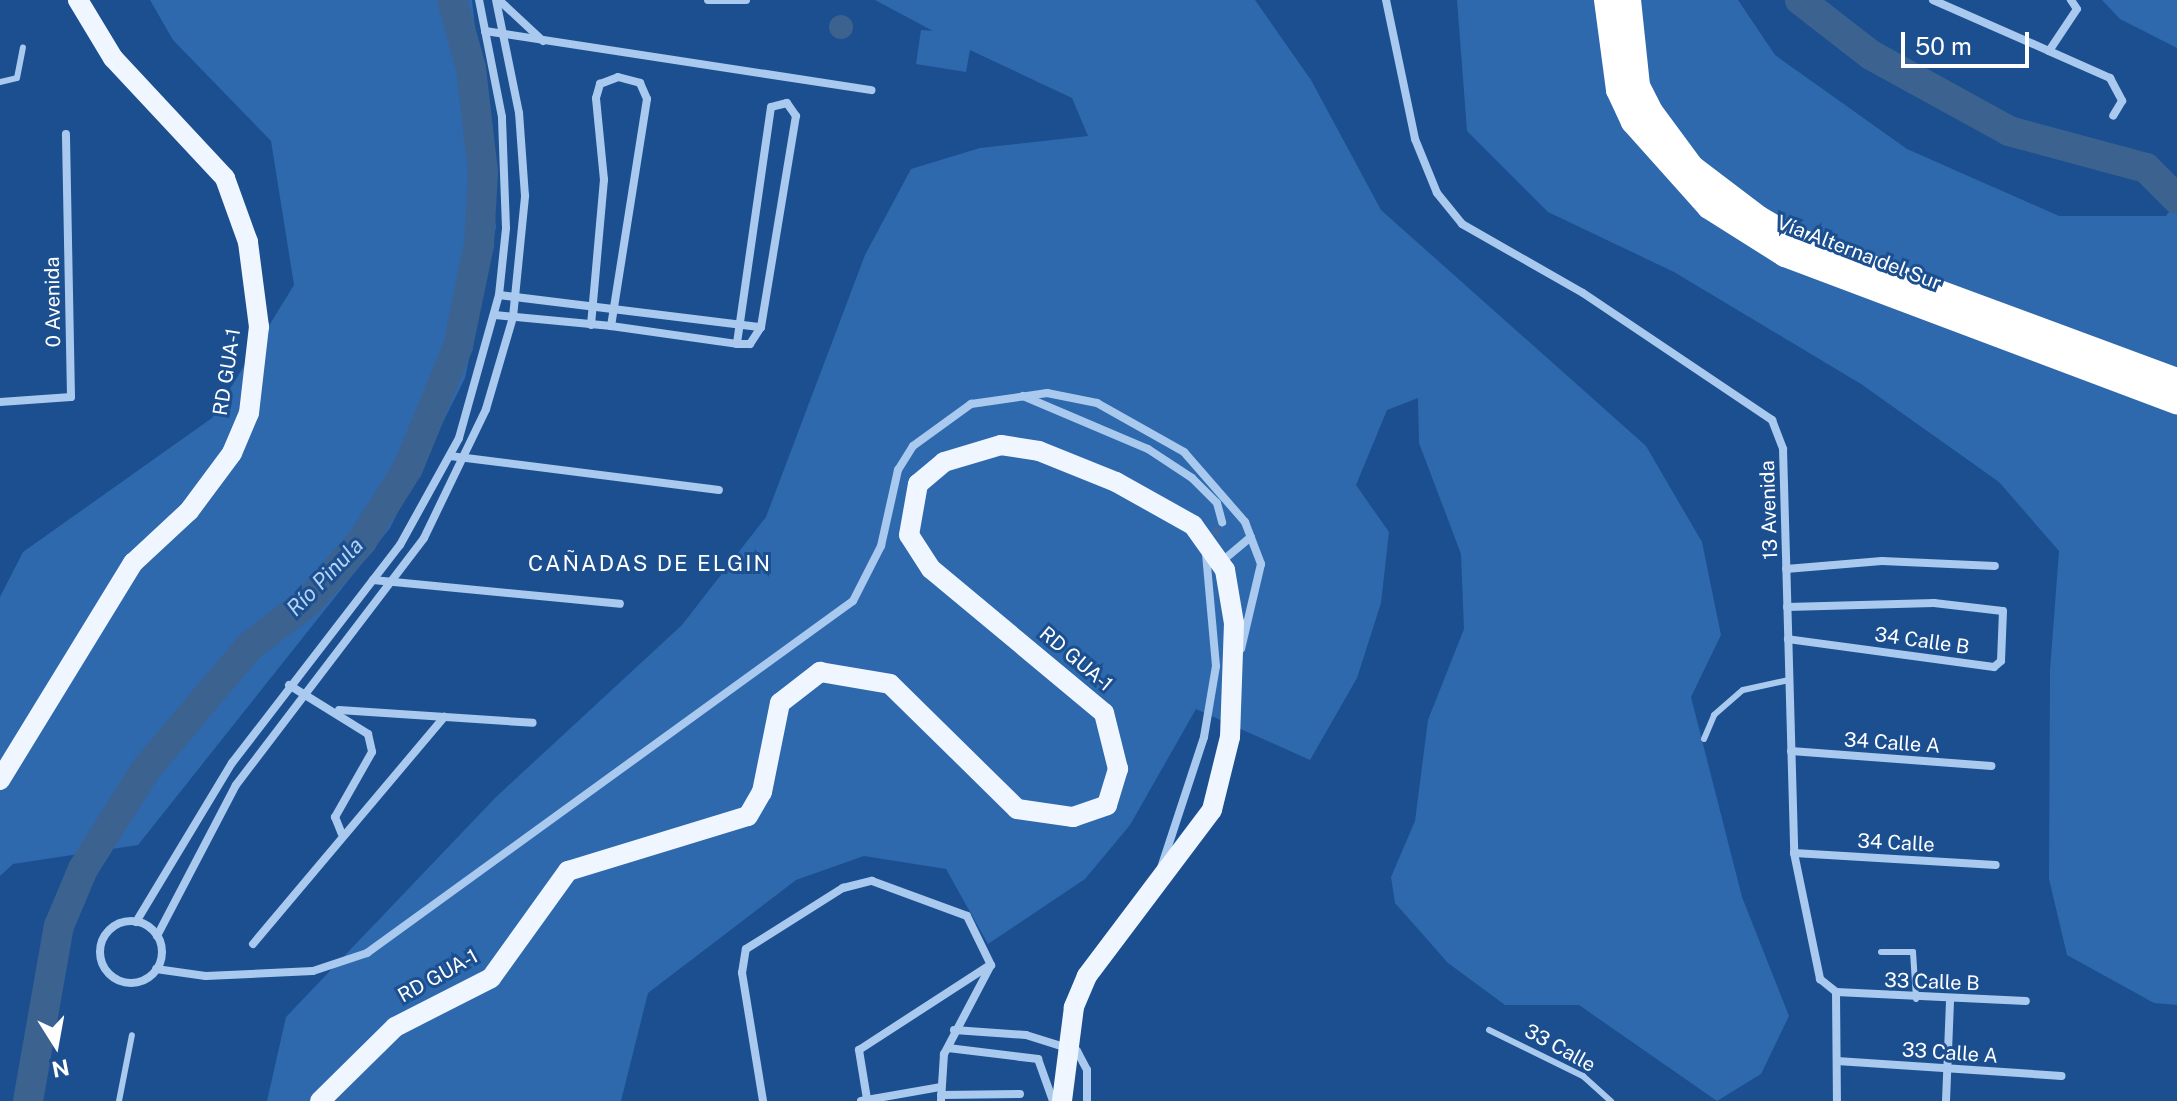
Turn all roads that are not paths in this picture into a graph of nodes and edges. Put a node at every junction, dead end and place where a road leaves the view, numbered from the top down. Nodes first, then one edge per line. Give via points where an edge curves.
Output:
1 (78, 0) edge
2 (479, 0) edge
3 (498, 0) edge
4 (708, 0) edge
5 (746, 0) edge
6 (1386, 0) edge
7 (1606, 0) edge
8 (1629, 0) edge
9 (1933, 0) edge
10 (2071, 0) edge
11 (485, 31) junction
12 (504, 35) junction
13 (546, 44) junction
14 (23, 48) dead end
15 (2049, 51) junction
16 (0, 82) edge
17 (872, 90) dead end
18 (2113, 116) dead end
19 (66, 134) dead end
20 (499, 295) junction
21 (516, 297) junction
22 (594, 307) junction
23 (614, 310) junction
24 (495, 315) junction
25 (513, 317) junction
26 (591, 325) junction
27 (611, 326) junction
28 (740, 327) junction
29 (761, 327) junction
30 (737, 344) junction
31 (2177, 380) edge
32 (1022, 396) junction
33 (0, 402) edge
34 (2177, 402) edge
35 (450, 456) junction
36 (466, 460) junction
37 (719, 490) dead end
38 (1222, 522) dead end
39 (1251, 537) junction
40 (1214, 557) junction
41 (1995, 566) dead end
42 (1786, 569) junction
43 (373, 580) junction
44 (390, 585) junction
45 (620, 604) dead end
46 (1787, 607) junction
47 (1788, 639) junction
48 (1236, 665) junction
49 (1789, 680) junction
50 (289, 685) junction
51 (304, 694) junction
52 (336, 709) junction
53 (444, 717) junction
54 (533, 723) dead end
55 (1704, 739) dead end
56 (1791, 751) junction
57 (1991, 766) dead end
58 (0, 780) edge
59 (342, 834) junction
60 (1794, 853) junction
61 (1996, 865) dead end
62 (1159, 886) junction
63 (136, 922) junction
64 (157, 936) junction
65 (253, 944) dead end
66 (1881, 952) dead end
67 (991, 965) junction
68 (156, 969) junction
69 (1836, 992) junction
70 (1916, 999) junction
71 (1950, 1000) junction
72 (2026, 1001) dead end
73 (954, 1030) junction
74 (1489, 1030) dead end
75 (132, 1035) dead end
76 (948, 1048) junction
77 (1837, 1061) junction
78 (1947, 1069) junction
79 (2061, 1076) dead end
80 (941, 1094) edge
81 (1020, 1094) dead end
82 (864, 1100) edge
83 (119, 1101) edge
84 (320, 1101) edge
85 (763, 1101) edge
86 (1053, 1101) edge
87 (1062, 1101) edge
88 (1087, 1101) edge
89 (1611, 1101) edge
90 (1837, 1101) edge
91 (1946, 1101) edge

1 - 58 main road, RD GUA-1 via 113,58 225,178 248,242 259,327 249,413 232,453 189,511 133,563
2 - 11 street
3 - 12 street
3 - 13 street
4 - 5 street
6 - 42 street, 13 Avenida via 1415,139 1437,193 1462,224 1596,300 1772,420 1783,449
7 - 34 highway, Vía Alterna del Sur via 1618,90 1633,122 1709,207 1785,255
8 - 31 highway, Vía Alterna del Sur via 1638,86 1669,139 1723,194 1793,238
9 - 15 street
10 - 15 street via 2077,9
11 - 12 street
11 - 20 street via 506,156
12 - 13 street
12 - 21 street via 523,154
13 - 17 street
14 - 16 lane via 17,78
15 - 18 street via 2110,78 2122,101
19 - 33 street, 0 Avenida via 71,397
20 - 21 street
20 - 24 street
21 - 22 street
21 - 25 street
22 - 23 street
22 - 23 street via 604,180 596,98 600,84 618,77 640,83 647,99
22 - 26 street
23 - 27 street
23 - 28 street
24 - 25 street
24 - 35 street
25 - 26 street
25 - 36 street
26 - 27 street
27 - 30 street
28 - 29 street
28 - 29 street via 771,107 787,103 796,116
28 - 30 street
29 - 30 street via 750,344
32 - 38 street via 1148,449 1192,478 1217,503
32 - 39 street via 1097,403 1184,452
32 - 68 street via 971,404 913,446 898,470 873,566 853,601 367,953 313,971 206,976
35 - 36 street
35 - 43 street
36 - 37 street
36 - 44 street
39 - 40 street
39 - 48 street via 1261,564
40 - 48 main road, RD GUA-1
40 - 62 street via 1216,666 1204,737 1161,853
40 - 84 main road, RD GUA-1 via 1193,525 1039,451 978,447 944,462 918,484 909,535 931,569 1104,713 1118,769 1107,805 1073,817 1017,809 909,697 890,684 820,672 780,703 762,792 748,816 568,871 491,978 395,1027 363,1051
41 - 42 street via 1882,561
42 - 46 street, 13 Avenida
43 - 44 street
43 - 50 street
44 - 45 street
44 - 51 street
46 - 47 street, 13 Avenida
46 - 47 street, 34 Calle B via 1934,603 2003,611 2001,661 1994,667
47 - 49 street, 13 Avenida
48 - 62 main road, RD GUA-1 via 1230,737 1212,810
49 - 55 lane via 1743,690 1714,715
49 - 56 street, 13 Avenida
50 - 51 street
50 - 63 street via 232,763
51 - 52 street
51 - 64 street via 225,802
52 - 53 street
52 - 59 street via 368,734 372,752 335,817
53 - 54 street
53 - 59 street
56 - 57 street, 34 Calle A
56 - 60 street, 13 Avenida
59 - 65 street
60 - 61 street, 34 Calle
60 - 69 street, 13 Avenida via 1820,979
62 - 87 main road, RD GUA-1 via 1087,976 1074,1007
63 - 64 street
63 - 68 street via 105,935 104,969 126,983
64 - 68 street
66 - 70 lane via 1913,952
67 - 73 street via 982,993
67 - 82 street via 859,1050
67 - 85 street via 967,916 872,881 843,888 752,943 742,965
69 - 70 street, 33 Calle B
69 - 77 street
70 - 71 street, 33 Calle B
71 - 72 street, 33 Calle B
71 - 78 street
73 - 76 street
73 - 88 street via 1026,1035 1077,1051 1087,1070
74 - 89 lane, 33 Calle via 1583,1076
75 - 83 lane
76 - 80 street
76 - 86 street via 1038,1059
77 - 78 street, 33 Calle A
77 - 90 street
78 - 79 street, 33 Calle A
78 - 91 street
80 - 81 street
80 - 82 street

